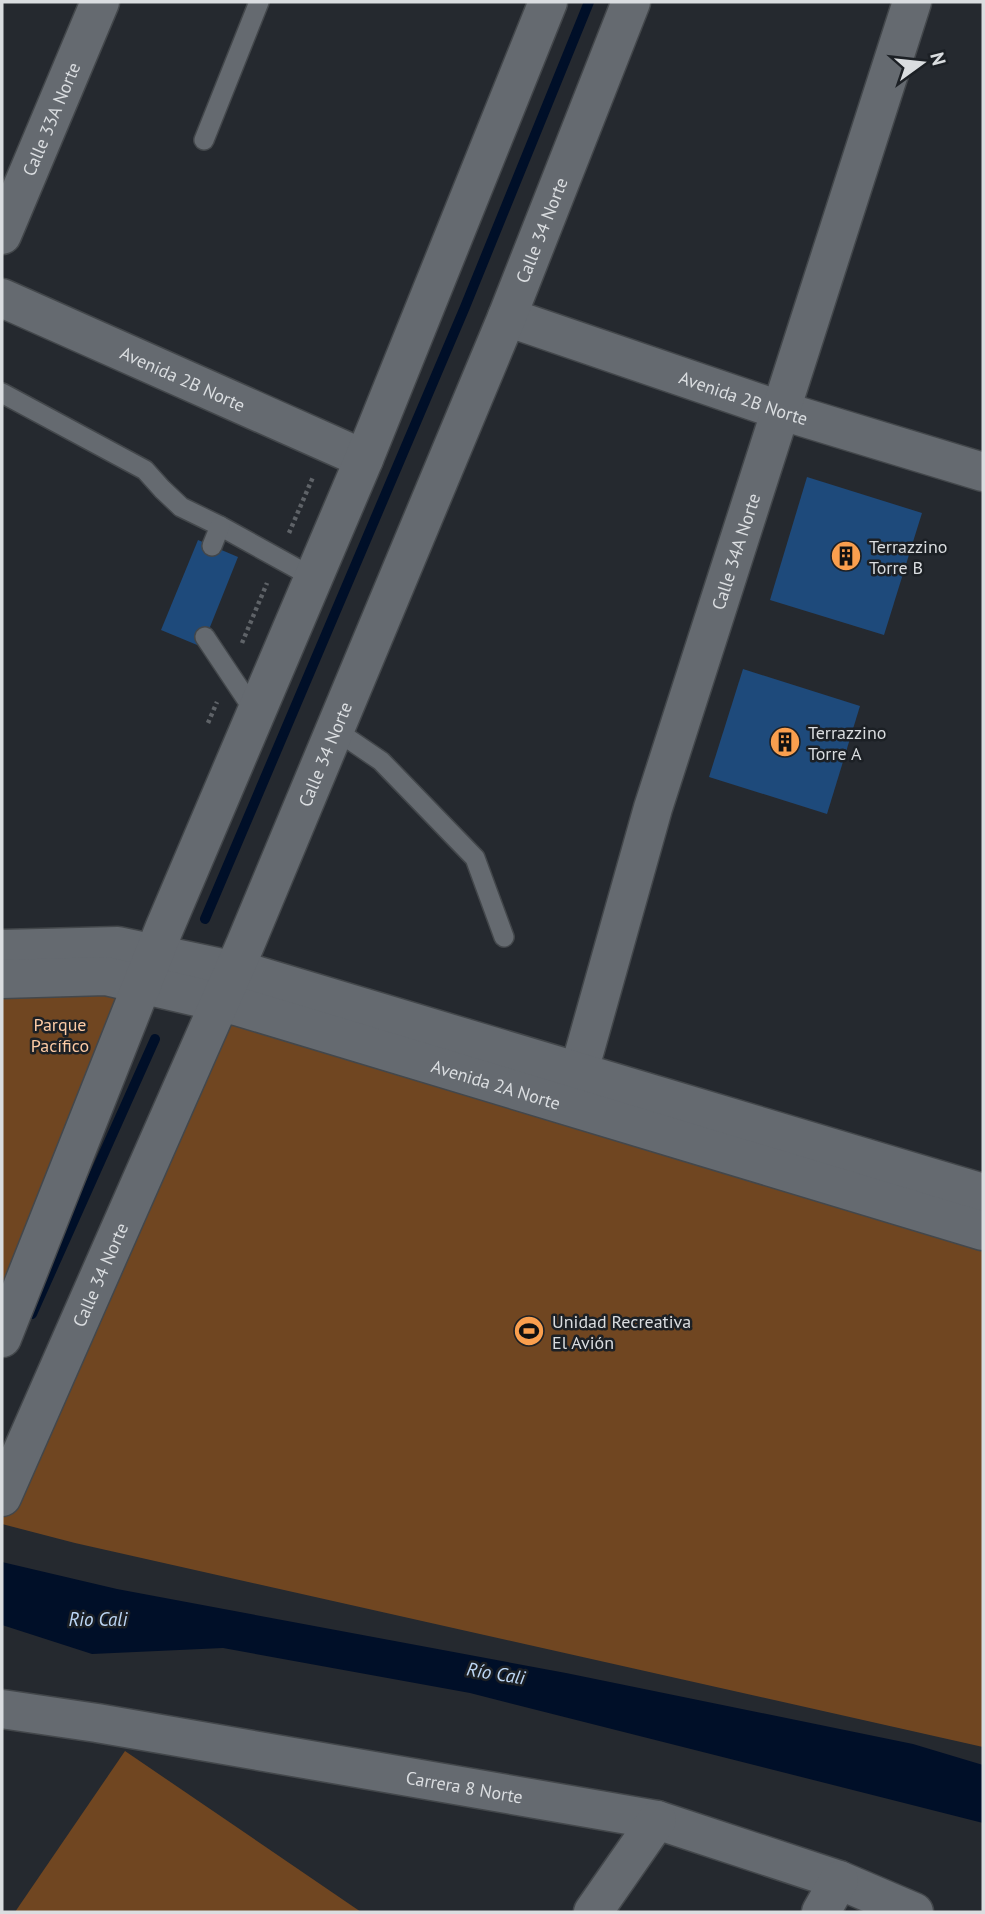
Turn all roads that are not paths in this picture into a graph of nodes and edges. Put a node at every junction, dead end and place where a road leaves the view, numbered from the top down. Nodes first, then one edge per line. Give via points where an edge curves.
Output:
1 (100, 2) edge
2 (259, 2) edge
3 (548, 2) edge
4 (632, 2) edge
5 (912, 2) edge
6 (204, 141) dead end
7 (2, 235) edge
8 (2, 298) edge
9 (507, 317) junction
10 (2, 393) edge
11 (779, 410) junction
12 (364, 459) junction
13 (983, 472) edge
14 (220, 526) junction
15 (212, 546) dead end
16 (314, 578) junction
17 (205, 637) dead end
18 (257, 715) junction
19 (334, 729) junction
20 (504, 937) dead end
21 (2, 949) edge
22 (149, 969) junction
23 (2, 979) edge
24 (227, 986) junction
25 (575, 1089) junction
26 (983, 1193) edge
27 (983, 1231) edge
28 (2, 1338) edge
29 (2, 1497) edge
30 (2, 1709) edge
31 (657, 1821) junction
32 (830, 1896) edge
33 (593, 1912) edge
34 (914, 1912) edge

1 - 7 main road, Calle 33A Norte
2 - 6 lane
3 - 12 main road
4 - 9 main road, Calle 34 Norte
5 - 11 main road, Calle 34A Norte
8 - 12 main road, Avenida 2B Norte
9 - 11 main road, Avenida 2B Norte
9 - 19 main road, Calle 34 Norte
10 - 14 lane via 145,470 181,507
11 - 13 main road, Avenida 2B Norte
11 - 25 main road, Calle 34A Norte via 653,808
12 - 16 main road
14 - 15 lane
14 - 16 lane
16 - 18 main road
17 - 18 lane
18 - 22 main road
19 - 20 lane via 381,761 475,858
19 - 24 main road, Calle 34 Norte
21 - 22 main road, Avenida 2A Norte via 118,946
22 - 23 main road, Avenida 2A Norte via 106,976
22 - 24 main road, Avenida 2A Norte
22 - 28 main road
24 - 25 main road, Avenida 2A Norte
24 - 29 main road, Calle 34 Norte
25 - 26 main road, Avenida 2A Norte
25 - 27 main road, Avenida 2A Norte
30 - 31 main road, Carrera 8 Norte
31 - 32 main road, Carrera 8 Norte
31 - 33 main road
32 - 34 main road, Carrera 8 Norte

